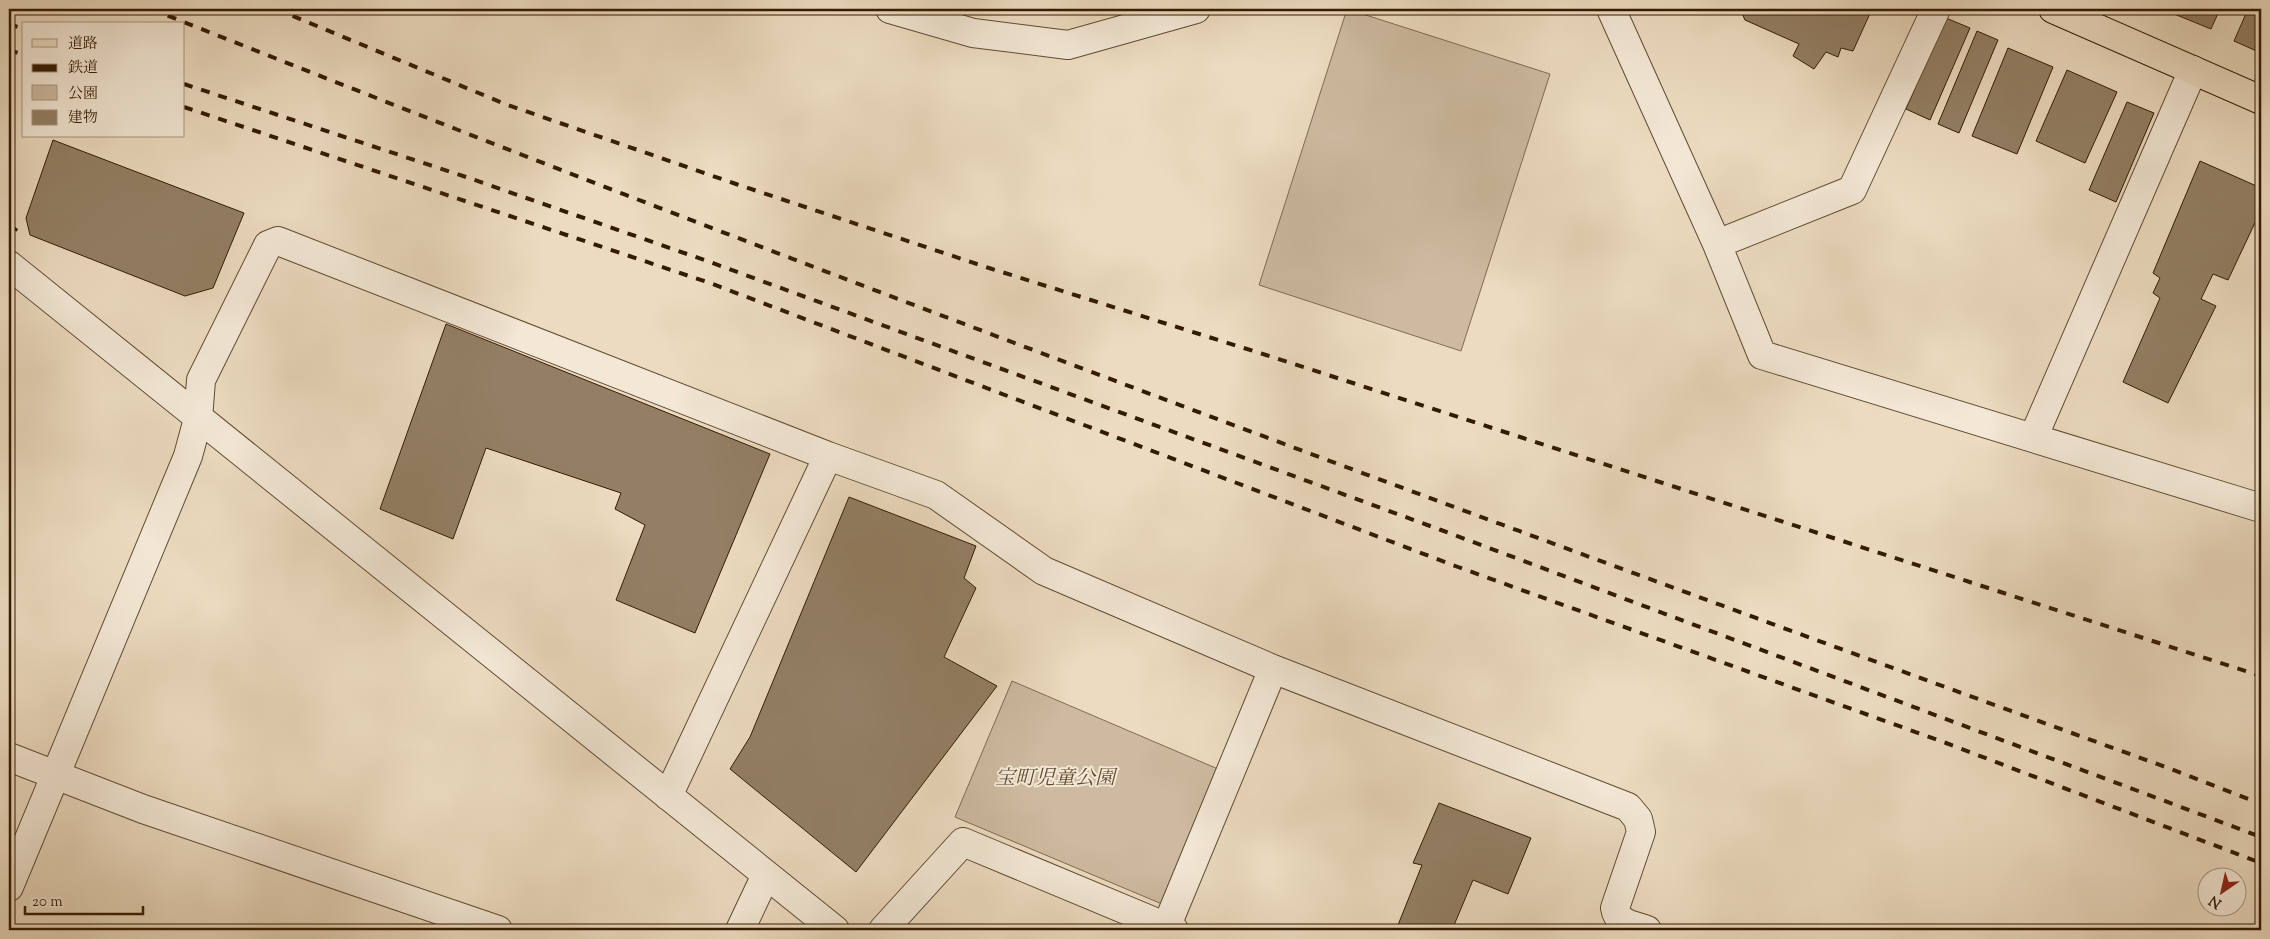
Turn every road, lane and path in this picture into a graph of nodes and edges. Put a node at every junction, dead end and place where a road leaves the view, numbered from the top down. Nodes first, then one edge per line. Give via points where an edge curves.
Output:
1 (890, 9) edge
2 (1196, 9) edge
3 (1611, 9) edge
4 (1936, 9) edge
5 (2052, 9) edge
6 (970, 21) edge
7 (2193, 70) junction
8 (2261, 100) edge
9 (1717, 244) junction
10 (9, 265) edge
11 (198, 419) junction
12 (2033, 438) junction
13 (828, 456) junction
14 (2261, 508) edge
15 (1273, 669) junction
16 (9, 757) edge
17 (54, 775) junction
18 (668, 796) junction
19 (766, 875) junction
20 (9, 887) edge
21 (1169, 929) edge
22 (498, 930) edge
23 (740, 930) edge
24 (835, 930) edge
25 (883, 930) edge
26 (1647, 930) edge

1 - 6 street
2 - 6 street via 1068,45
3 - 9 street
4 - 9 street via 1852,190
5 - 7 main road
7 - 8 main road
7 - 12 street
9 - 12 street via 1762,354
10 - 11 street
11 - 13 street via 201,380 268,245 278,241
11 - 17 street via 188,456
11 - 18 street
12 - 14 street
13 - 15 street via 936,495 1044,571
13 - 18 street
15 - 21 street
15 - 26 street via 1628,807 1638,819 1641,832 1615,908 1621,921
16 - 17 street
17 - 20 street
17 - 22 street via 143,809
18 - 19 street
19 - 23 street
19 - 24 street
21 - 25 street via 963,842

